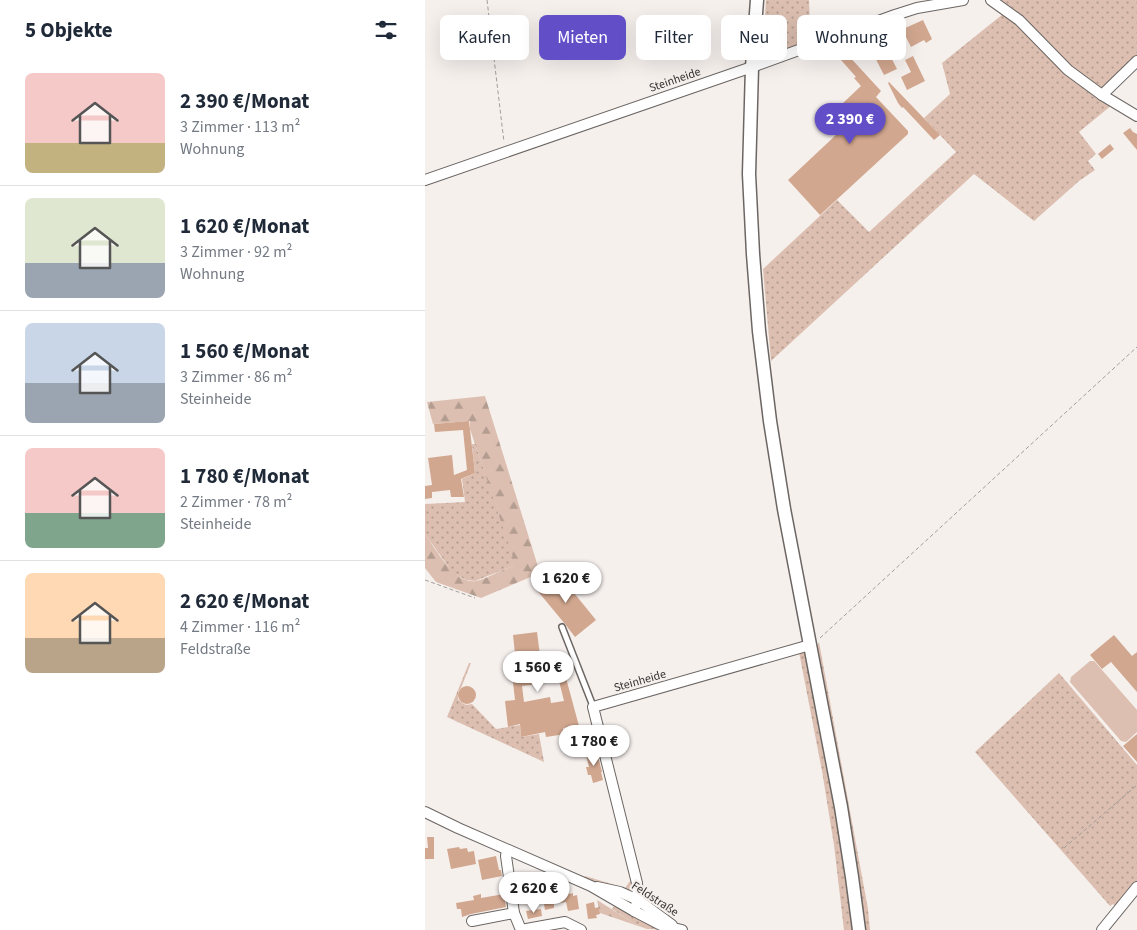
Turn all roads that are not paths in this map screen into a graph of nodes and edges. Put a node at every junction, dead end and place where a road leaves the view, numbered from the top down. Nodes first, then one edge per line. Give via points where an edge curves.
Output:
1 (757, 0) edge
2 (963, 0) edge
3 (991, 0) edge
4 (1137, 61) edge
5 (752, 67) junction
6 (1102, 95) junction
7 (1137, 116) edge
8 (425, 180) edge
9 (562, 626) dead end
10 (810, 645) junction
11 (593, 707) junction
12 (425, 813) edge
13 (507, 850) junction
14 (591, 886) junction
15 (1137, 888) edge
16 (638, 900) junction
17 (634, 911) junction
18 (514, 914) junction
19 (472, 921) dead end
20 (680, 929) edge
21 (521, 930) edge
22 (581, 930) edge
23 (859, 930) edge
24 (1102, 930) edge

1 - 5 street
2 - 5 street, Steinheide via 917,8
3 - 6 street via 1019,20 1068,70
4 - 6 street
5 - 8 street, Steinheide
5 - 10 street via 749,174 759,331 783,508
6 - 7 street
9 - 11 lane
10 - 11 street, Steinheide
10 - 23 street via 841,807
11 - 16 street via 637,883
12 - 13 street, Feldstraße
13 - 14 street, Feldstraße
13 - 18 street
14 - 16 street, Feldstraße via 620,892
14 - 17 street, Feldstraße
15 - 24 street
16 - 17 street
16 - 20 street, Feldstraße
17 - 20 street, Feldstraße via 661,925
18 - 19 street
18 - 21 street
21 - 22 street via 565,922

